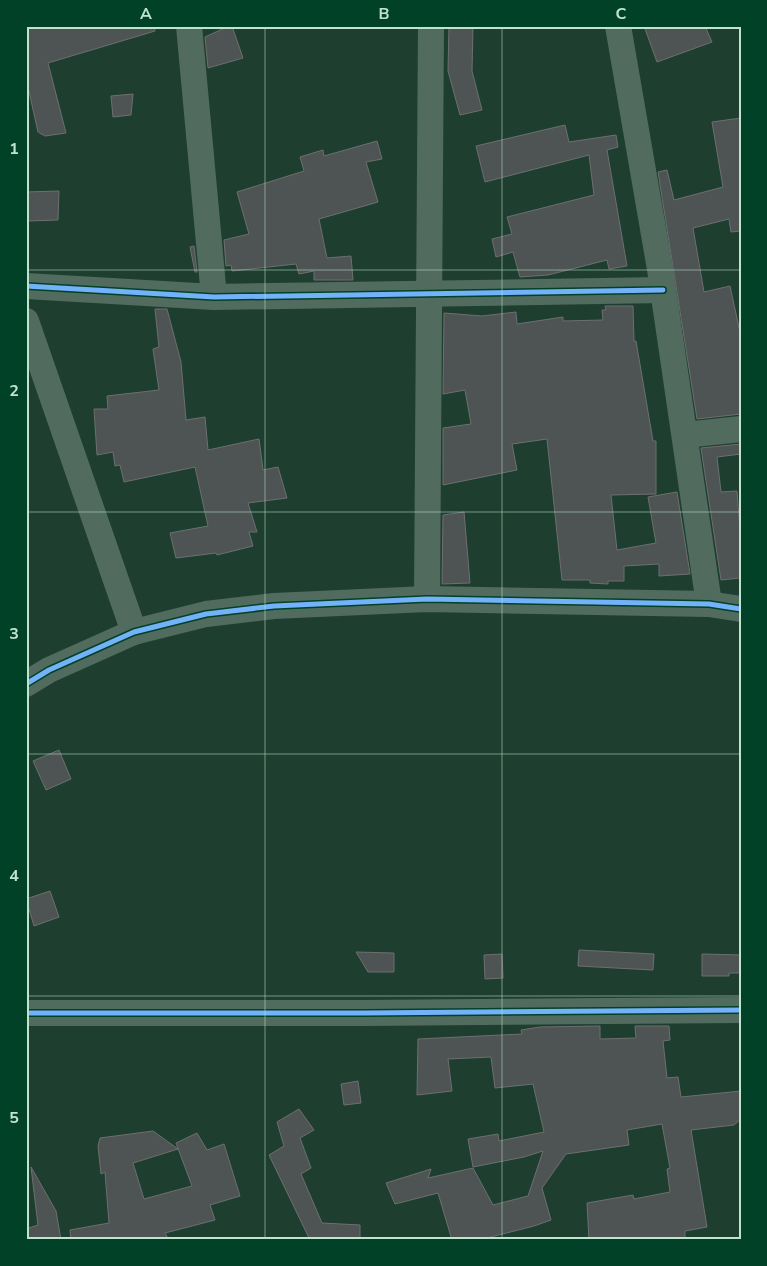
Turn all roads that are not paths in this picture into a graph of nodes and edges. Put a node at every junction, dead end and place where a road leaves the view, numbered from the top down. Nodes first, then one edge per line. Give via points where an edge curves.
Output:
1 (189, 26) edge
2 (431, 26) edge
3 (618, 26) edge
4 (26, 286) edge
5 (663, 290) junction
6 (428, 296) junction
7 (214, 297) junction
8 (26, 321) edge
9 (741, 429) edge
10 (684, 435) junction
11 (427, 599) junction
12 (709, 604) junction
13 (741, 609) edge
14 (134, 632) junction
15 (26, 684) edge
16 (741, 1010) edge
17 (26, 1013) edge

1 - 7 street
2 - 6 street
3 - 5 street
4 - 7 street
5 - 6 street
5 - 10 street
6 - 7 street
6 - 11 street
8 - 14 street
9 - 10 street
10 - 12 street
11 - 12 street
11 - 14 street via 274,606 206,614
12 - 13 street
14 - 15 street via 49,670
16 - 17 street

